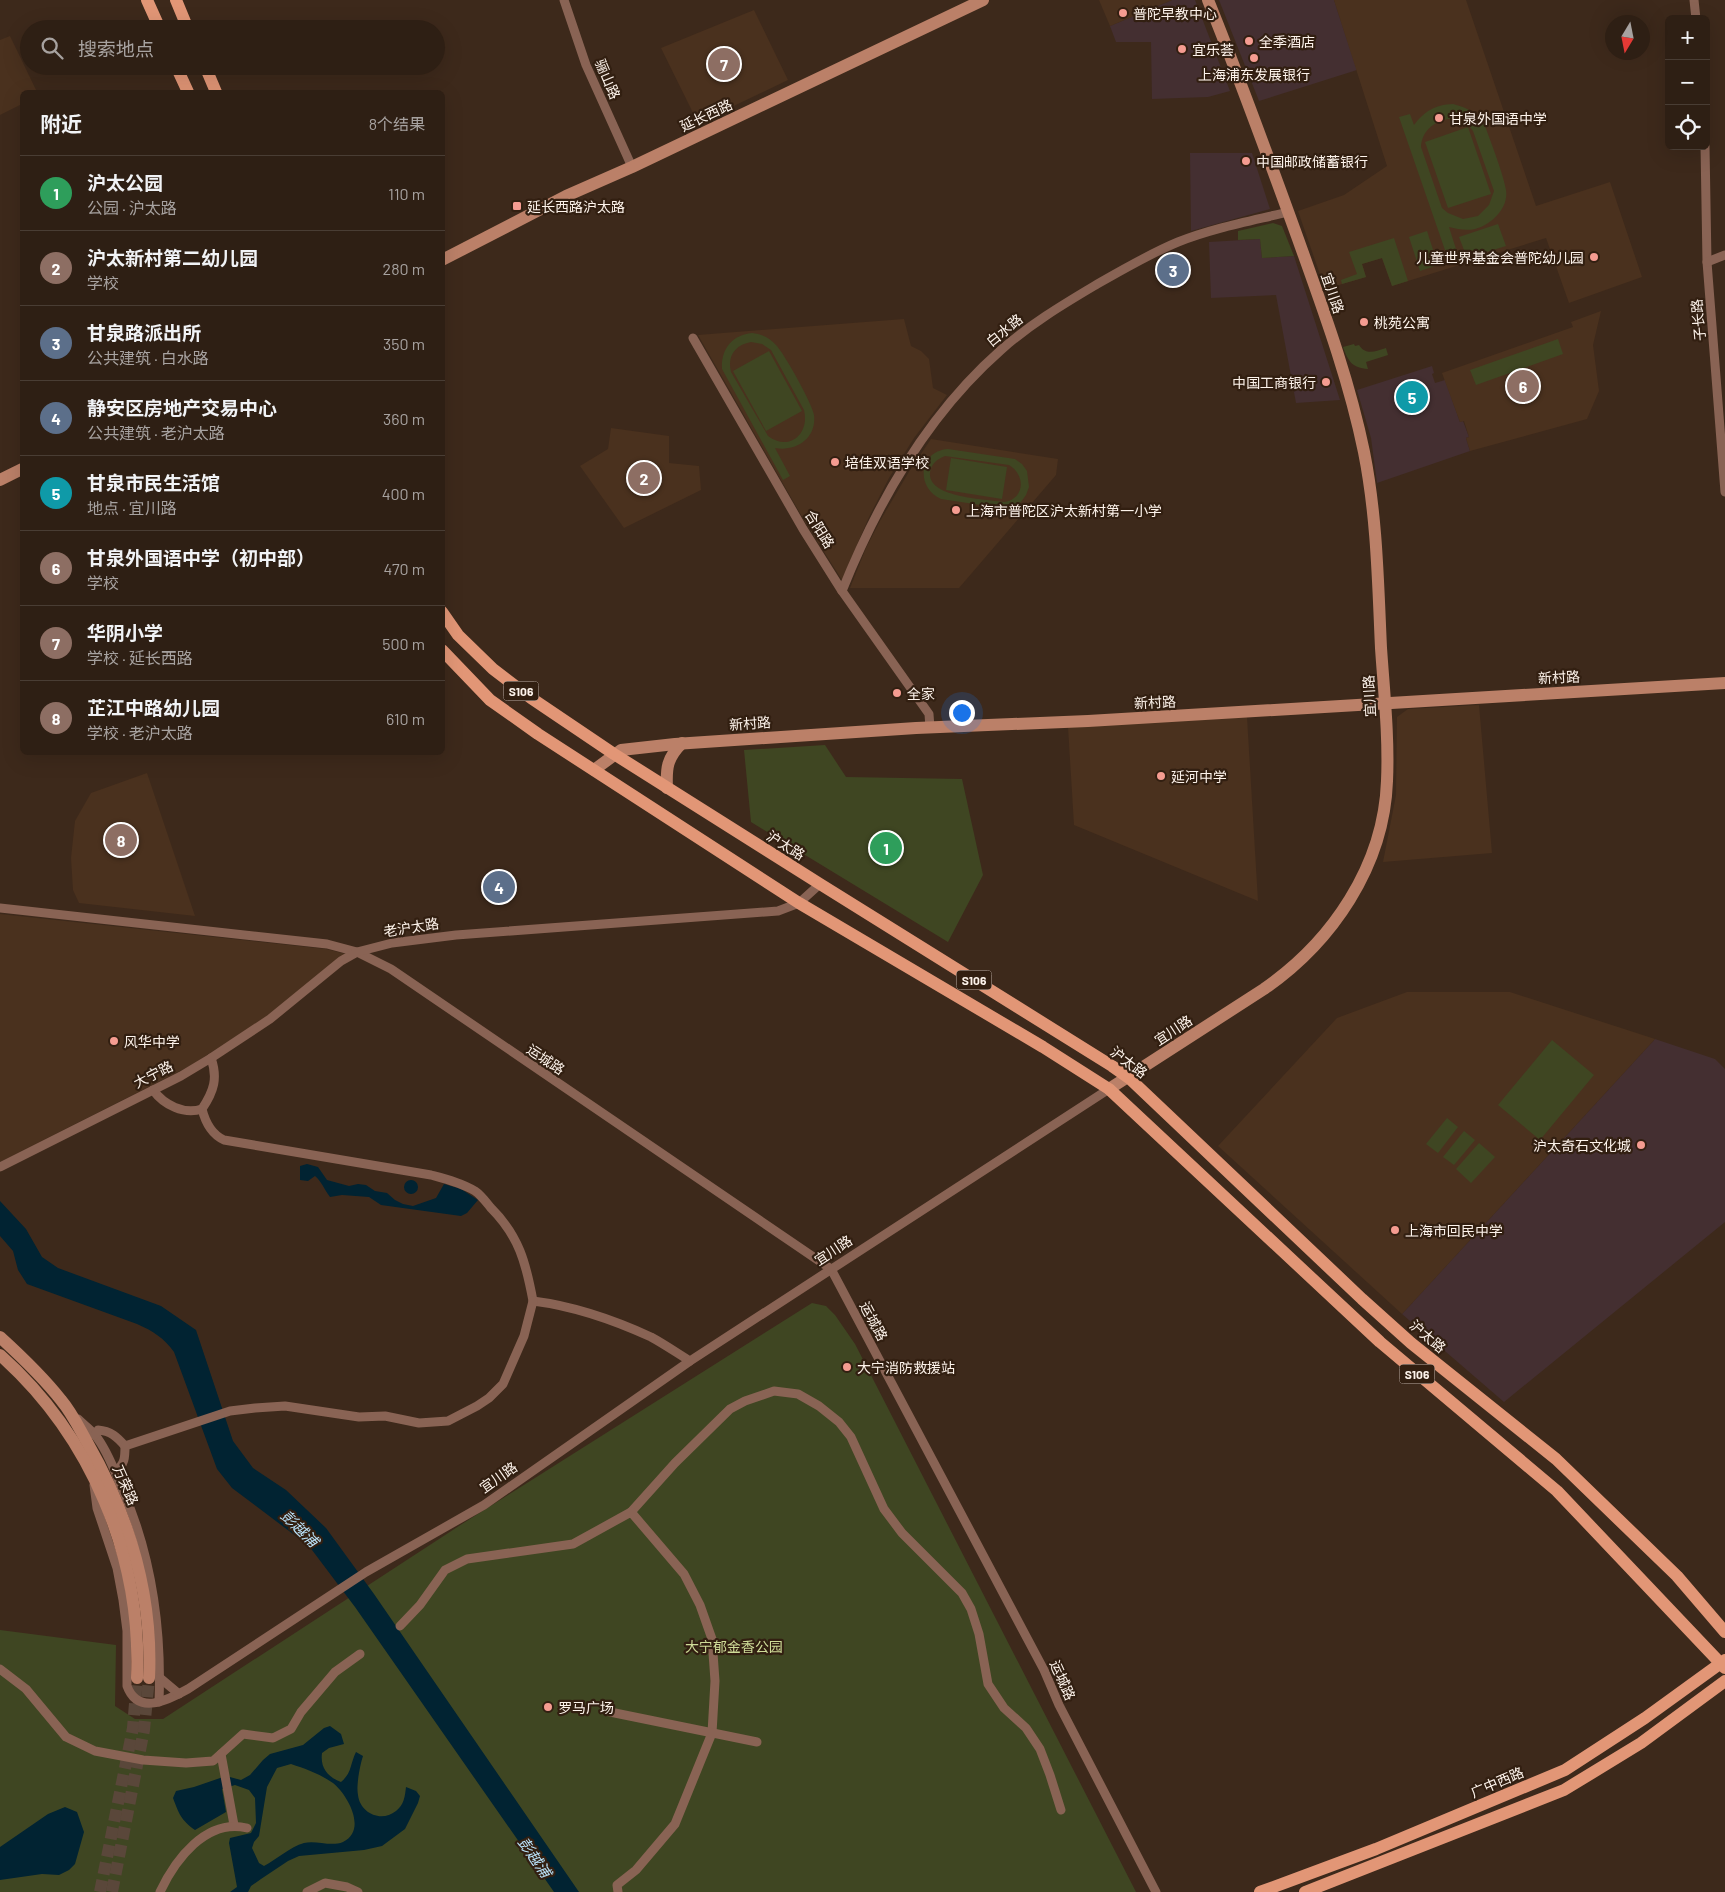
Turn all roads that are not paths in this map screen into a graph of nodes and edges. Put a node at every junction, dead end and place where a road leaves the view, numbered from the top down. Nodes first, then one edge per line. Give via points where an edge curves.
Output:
1 (148, 0) edge
2 (176, 0) edge
3 (564, 0) edge
4 (983, 0) edge
5 (1208, 0) edge
6 (1694, 0) edge
7 (1696, 15) edge
8 (156, 20) edge
9 (184, 20) edge
10 (180, 75) edge
11 (209, 75) edge
12 (187, 90) edge
13 (215, 90) edge
14 (1705, 150) edge
15 (632, 167) junction
16 (1288, 212) junction
17 (1725, 255) edge
18 (445, 258) edge
19 (1707, 262) junction
20 (693, 338) dead end
21 (20, 470) edge
22 (0, 480) edge
23 (1725, 492) edge
24 (842, 592) junction
25 (445, 616) edge
26 (445, 653) edge
27 (1725, 683) edge
28 (1384, 703) junction
29 (930, 728) junction
30 (682, 743) junction
31 (614, 754) junction
32 (594, 770) junction
33 (667, 788) junction
34 (820, 884) junction
35 (799, 903) junction
36 (0, 908) edge
37 (357, 952) junction
38 (211, 1058) junction
39 (1128, 1078) junction
40 (1109, 1089) junction
41 (153, 1090) junction
42 (202, 1108) junction
43 (0, 1167) edge
44 (831, 1270) junction
45 (533, 1301) junction
46 (0, 1338) edge
47 (0, 1355) edge
48 (690, 1361) junction
49 (71, 1412) junction
50 (95, 1435) junction
51 (125, 1446) junction
52 (115, 1471) junction
53 (92, 1475) junction
54 (631, 1512) junction
55 (400, 1626) dead end
56 (1725, 1632) edge
57 (360, 1654) dead end
58 (1724, 1664) edge
59 (0, 1669) edge
60 (149, 1678) junction
61 (1725, 1682) edge
62 (179, 1694) junction
63 (159, 1702) junction
64 (610, 1712) dead end
65 (712, 1733) junction
66 (758, 1742) dead end
67 (221, 1754) junction
68 (1061, 1810) dead end
69 (234, 1825) junction
70 (247, 1828) dead end
71 (160, 1892) edge
72 (307, 1892) edge
73 (358, 1892) edge
74 (618, 1892) edge
75 (1156, 1892) edge
76 (1260, 1892) edge
77 (1305, 1892) edge

1 - 8 main road
2 - 9 main road
3 - 15 street, 骊山路 via 586,65
4 - 15 main road, 延长西路
5 - 16 main road, 宜川路
6 - 7 street
10 - 12 main road
11 - 13 main road
14 - 19 street, 子长路
15 - 18 main road, 延长西路 via 566,196
16 - 24 street, 白水路 via 1207,232 1152,254 1070,300 1001,349 917,444 874,519
16 - 28 main road, 宜川路 via 1347,383 1365,455 1375,522
17 - 19 street
19 - 23 street, 子长路
20 - 24 street, 合阳路
21 - 22 main road
24 - 29 street, 合阳路 via 929,714
25 - 31 main road, 沪太路 / S106 via 458,635 493,669
26 - 32 main road, S106 via 490,700
27 - 28 main road, 新村路
28 - 29 main road, 新村路
28 - 39 main road, 宜川路 via 1387,782 1383,814 1368,866 1344,909 1310,952 1281,977
29 - 30 main road, 新村路
30 - 31 main road, 新村路 via 630,748
30 - 33 main road via 672,753 666,770
31 - 32 main road, 新村路
31 - 33 main road, 沪太路 / S106
32 - 35 main road, S106
33 - 34 main road, 沪太路 / S106
34 - 35 street, 老沪太路
34 - 39 main road, 沪太路 / S106
35 - 37 street, 老沪太路 via 778,911 416,939
35 - 40 main road, S106
36 - 37 street, 老沪太路 via 327,944
37 - 38 street, 大宁路 via 333,966 270,1019
37 - 44 street, 运城路 via 391,969
38 - 41 street, 大宁路
38 - 42 street via 216,1076
39 - 40 main road, 宜川路
39 - 56 main road, 沪太路 / S106 via 1362,1300 1556,1459 1677,1576
40 - 44 street, 宜川路
40 - 58 main road, S106 via 1380,1342 1557,1491
41 - 42 street via 166,1104 193,1112
41 - 43 street, 大宁路
42 - 45 street via 215,1136 224,1140 423,1174 453,1181 475,1191 501,1217 517,1242 526,1264
44 - 48 street, 宜川路
44 - 75 street, 运城路 via 1044,1670
45 - 48 street via 552,1303 623,1326 652,1338
45 - 51 street via 524,1336 503,1384 489,1398 448,1421 418,1423 385,1416 358,1417 285,1406 230,1411
46 - 49 main road, 万荣路 via 23,1358
47 - 53 main road, 万荣路 via 40,1395 73,1441
48 - 62 street, 宜川路 via 484,1505 366,1572
49 - 50 street
49 - 60 main road, 万荣路 via 118,1501 129,1532 144,1596
50 - 51 street via 98,1430 107,1431 116,1435
50 - 52 street
51 - 52 street via 124,1461
52 - 60 street via 148,1562 158,1629
53 - 60 main road, 万荣路 via 127,1566 137,1630
53 - 63 street via 97,1508 113,1553 123,1600 127,1631 127,1686 135,1700
54 - 55 street via 573,1544 467,1559 445,1570
54 - 65 street via 684,1574 700,1605 712,1639 715,1681
54 - 68 street via 675,1462 730,1409 745,1400 774,1391 798,1394 820,1406 840,1422 851,1437 884,1509 902,1534 962,1593 979,1634 988,1684 1040,1749
57 - 67 street via 335,1672 291,1729 273,1738 243,1734
58 - 76 main road, 广中西路 via 1565,1770 1376,1849
59 - 67 street via 26,1689 66,1737 95,1751 143,1760 186,1763 213,1761
60 - 62 street
60 - 63 street
61 - 77 main road via 1640,1743 1564,1790
62 - 63 street, 宜川路
64 - 65 street
65 - 66 street
65 - 74 street via 675,1824 636,1870 617,1885
67 - 69 street
69 - 70 street
69 - 71 street via 209,1833 188,1849 173,1867
72 - 73 street via 325,1883

